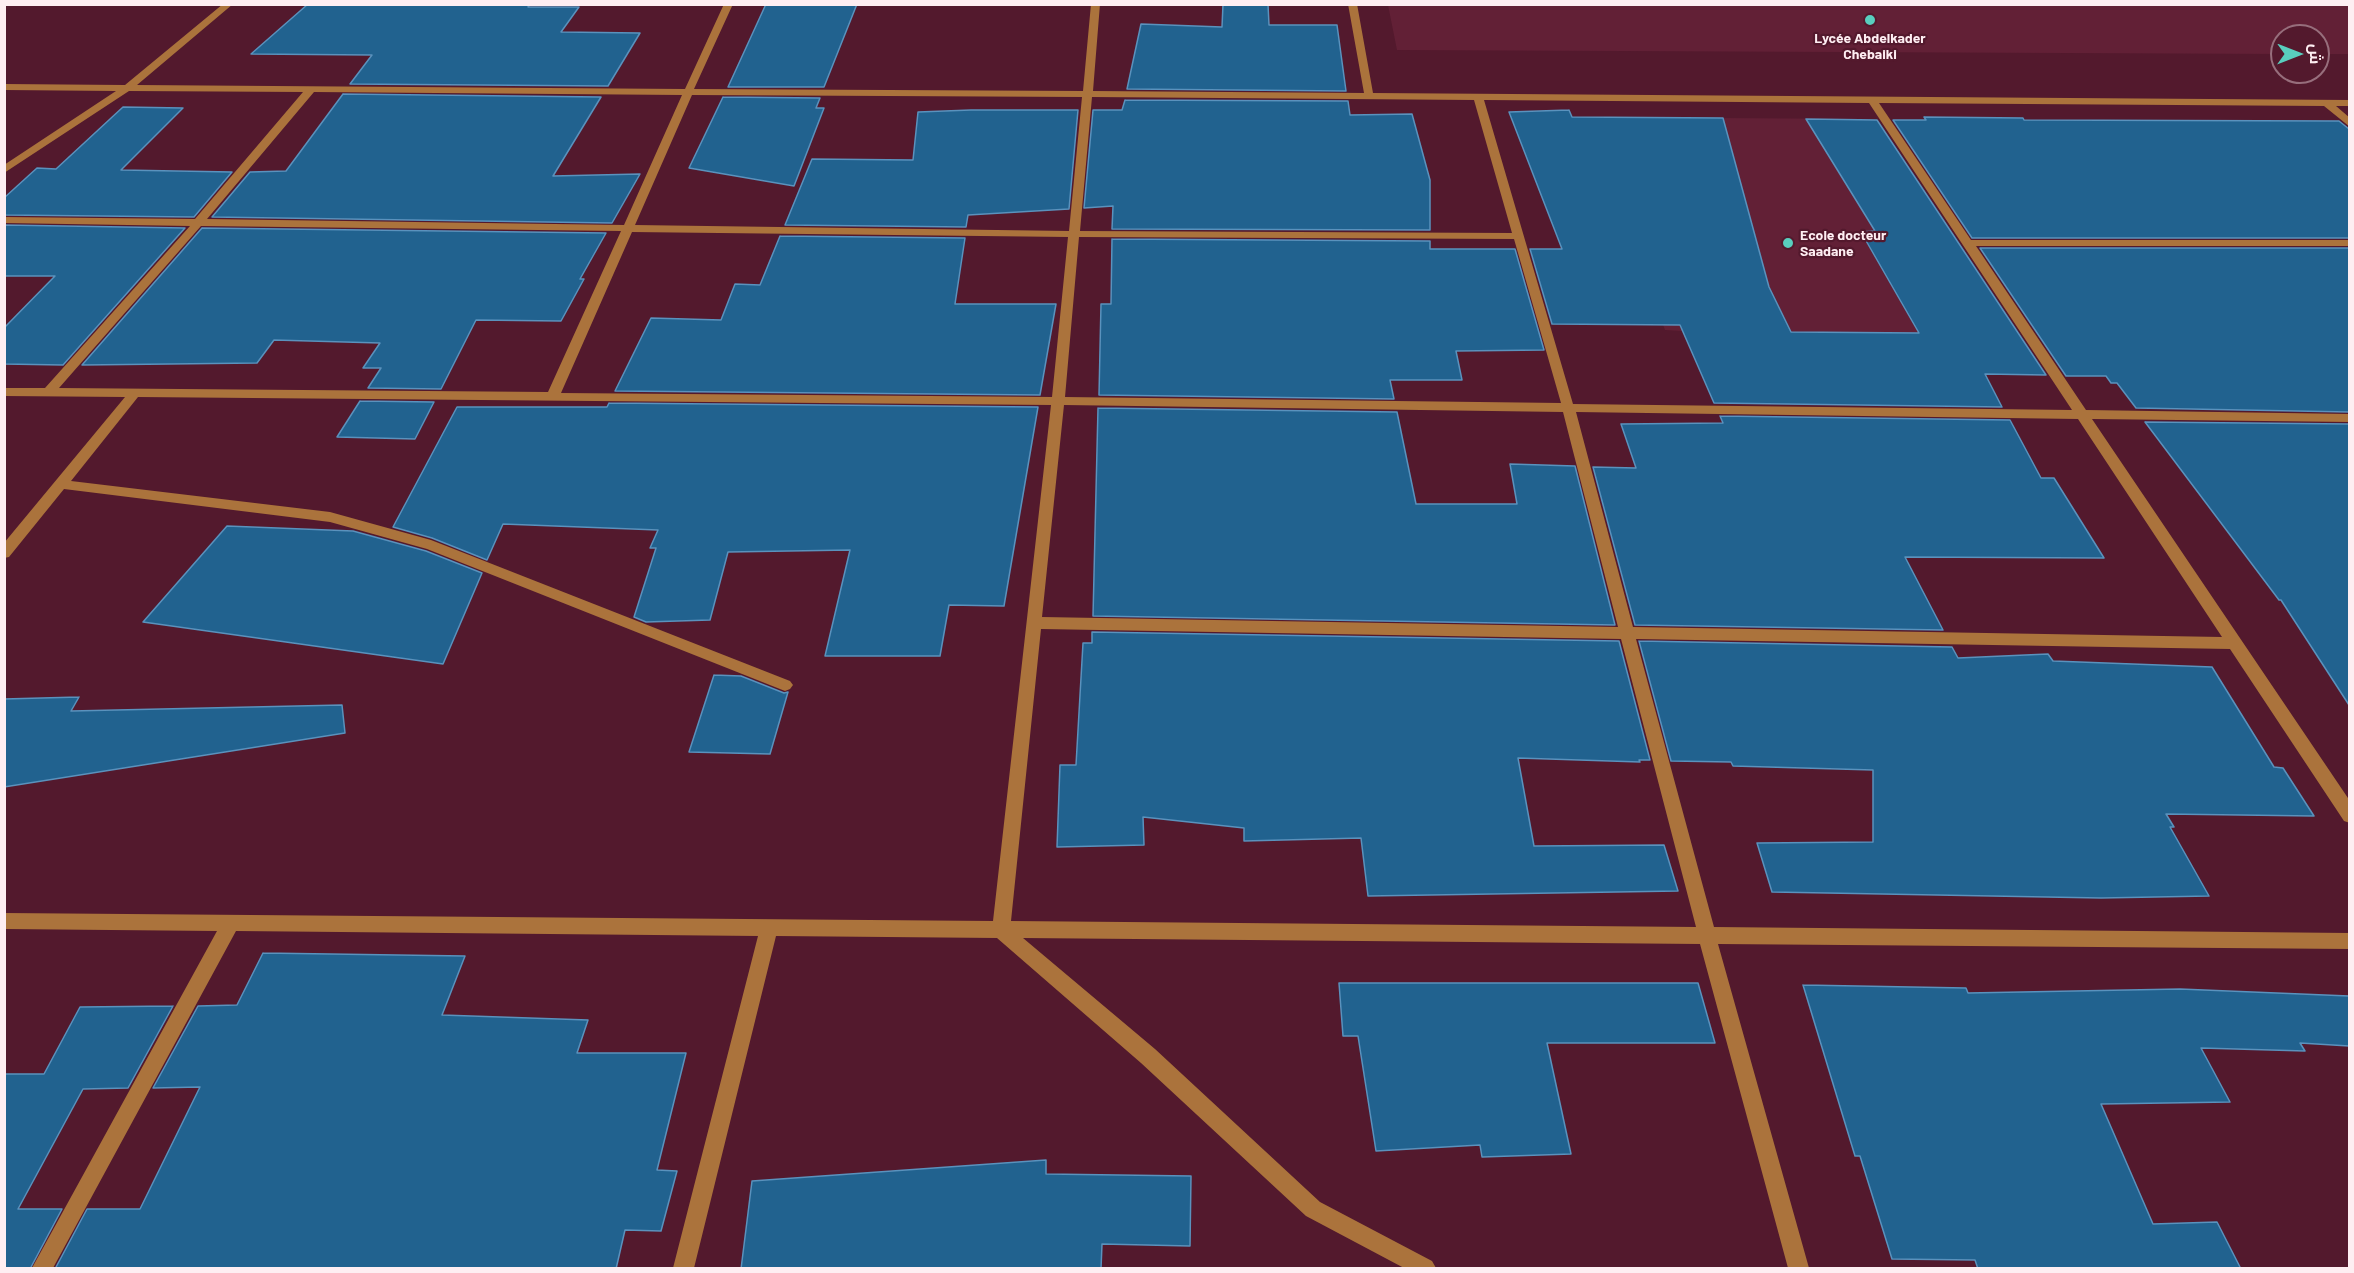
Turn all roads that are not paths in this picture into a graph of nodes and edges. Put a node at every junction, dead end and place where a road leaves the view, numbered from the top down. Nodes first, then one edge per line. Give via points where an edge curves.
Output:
1 (229, 4) edge
2 (729, 4) edge
3 (1096, 4) edge
4 (1352, 4) edge
5 (4, 87) edge
6 (127, 88) junction
7 (311, 90) junction
8 (688, 92) junction
9 (1088, 94) junction
10 (1369, 96) junction
11 (1478, 97) junction
12 (1872, 100) junction
13 (2327, 102) junction
14 (2349, 103) edge
15 (2349, 124) edge
16 (4, 170) edge
17 (4, 220) edge
18 (198, 222) junction
19 (627, 228) junction
20 (1074, 234) junction
21 (1518, 236) junction
22 (1968, 243) junction
23 (2349, 243) edge
24 (4, 392) edge
25 (48, 393) junction
26 (135, 393) junction
27 (553, 396) junction
28 (1058, 401) junction
29 (1568, 407) junction
30 (2083, 414) junction
31 (2349, 418) edge
32 (60, 484) junction
33 (4, 552) edge
34 (1034, 623) junction
35 (1627, 633) junction
36 (2235, 643) junction
37 (784, 685) dead end
38 (2349, 816) edge
39 (4, 921) edge
40 (231, 923) junction
41 (769, 928) junction
42 (1000, 930) junction
43 (1707, 936) junction
44 (2349, 941) edge
45 (42, 1269) edge
46 (683, 1269) edge
47 (1425, 1269) edge
48 (1798, 1269) edge

1 - 6 street
2 - 8 street
3 - 9 street
4 - 10 street
5 - 6 street
6 - 7 street
6 - 16 street
7 - 8 street
7 - 18 street
8 - 9 street
8 - 19 street
9 - 10 street
9 - 20 street
10 - 11 street
11 - 12 street
11 - 21 street
12 - 13 street
12 - 22 street
13 - 14 street
13 - 15 street
17 - 18 street
18 - 19 street
18 - 25 street
19 - 20 street
19 - 27 street
20 - 21 street
20 - 28 street
21 - 29 street
22 - 23 street
22 - 30 street
24 - 25 street
25 - 26 street
26 - 27 street
26 - 32 street
27 - 28 street
28 - 29 street
28 - 34 street
29 - 30 street
29 - 35 street
30 - 31 street
30 - 36 street
32 - 33 street
32 - 37 street via 330,517 431,545
34 - 35 street
34 - 42 street
35 - 36 street
35 - 43 street
36 - 38 street
39 - 40 street
40 - 41 street
40 - 45 street
41 - 42 street
41 - 46 street
42 - 43 street
42 - 47 street via 1148,1056 1313,1209
43 - 44 street
43 - 48 street

